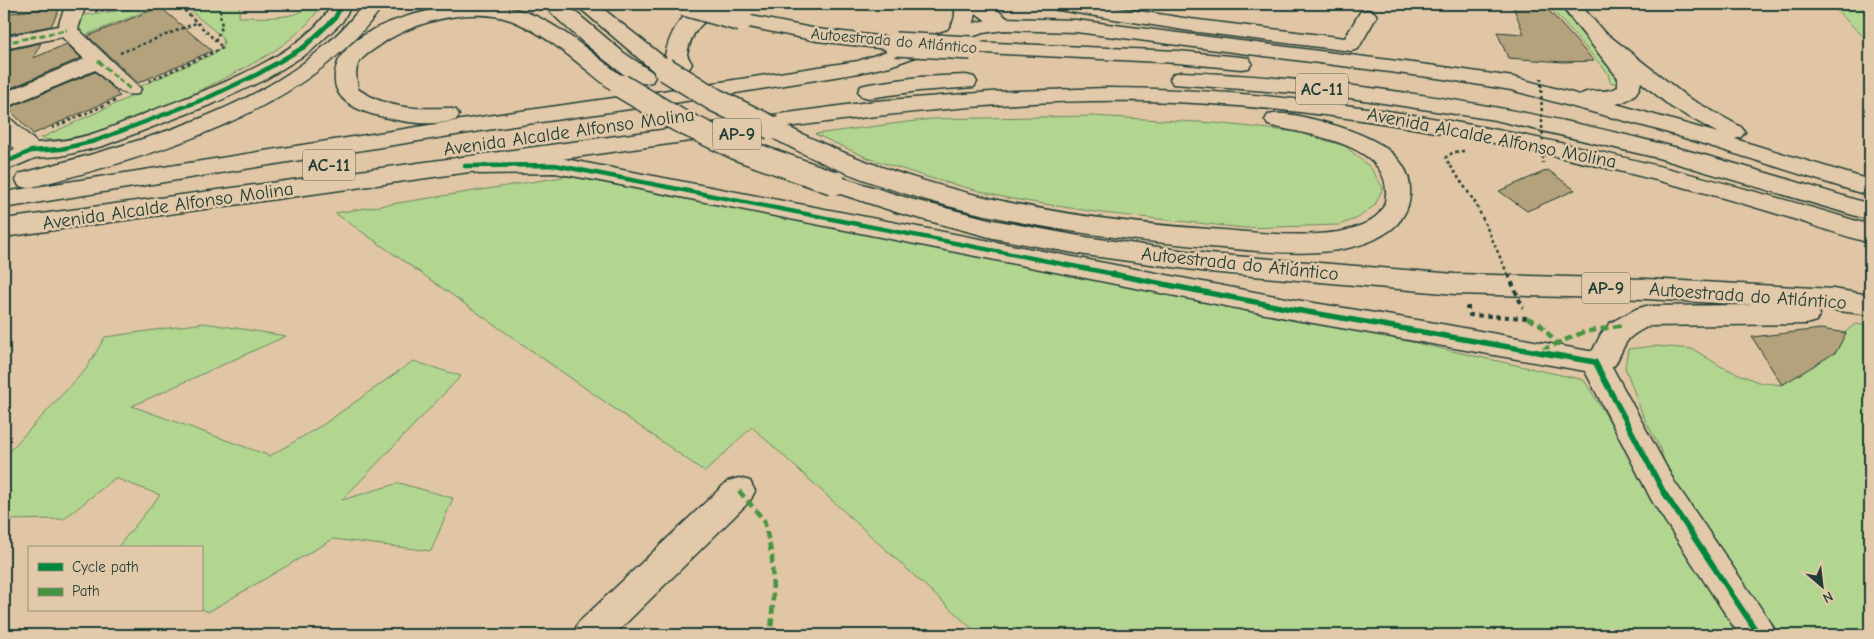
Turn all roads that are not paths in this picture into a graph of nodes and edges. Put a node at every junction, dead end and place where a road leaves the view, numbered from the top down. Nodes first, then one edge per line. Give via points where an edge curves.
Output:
1 (342, 4) edge
2 (374, 4) edge
3 (554, 4) edge
4 (585, 4) edge
5 (684, 4) edge
6 (722, 4) edge
7 (1058, 4) edge
8 (1570, 4) edge
9 (964, 5) edge
10 (71, 16) edge
11 (1367, 16) dead end
12 (1004, 24) junction
13 (1596, 35) junction
14 (964, 41) junction
15 (4, 44) edge
16 (98, 61) junction
17 (664, 70) junction
18 (1544, 85) junction
19 (130, 89) road end
20 (649, 100) junction
21 (4, 101) edge
22 (950, 101) junction
23 (4, 125) edge
24 (27, 148) junction
25 (4, 163) edge
26 (465, 166) junction
27 (842, 174) junction
28 (1870, 184) edge
29 (4, 186) edge
30 (1870, 188) edge
31 (4, 200) edge
32 (1870, 204) edge
33 (4, 211) edge
34 (1870, 212) edge
35 (4, 228) edge
36 (1870, 234) edge
37 (1870, 304) edge
38 (1870, 319) edge
39 (1594, 362) junction
40 (739, 490) dead end
41 (590, 635) edge
42 (1759, 635) edge

1 - 24 main road via 335,18 304,47 207,98 95,141 61,149
2 - 29 main road via 338,47 256,100 207,122 109,157
3 - 17 main road, AP-9 via 616,58
4 - 17 main road
5 - 14 main road, Autoestrada do Atlántico, bridge via 741,20 817,35 895,44
6 - 17 main road via 688,22 682,30 676,55
7 - 11 main road via 1190,25 1351,45
8 - 13 main road
9 - 12 main road
9 - 14 main road
10 - 15 main road
10 - 16 main road
12 - 14 main road, Avenida Alcalde Alfonso Molina via 982,27
12 - 18 main road, Avenida Alcalde Alfonso Molina via 1076,26 1512,84
13 - 18 main road via 1629,78 1628,90 1608,99
13 - 28 main road via 1679,102 1716,124 1758,144
14 - 20 main road, Avenida Alcalde Alfonso Molina via 859,67
14 - 32 main road, Autoestrada do Atlántico via 1178,57 1413,86 1622,130
16 - 19 main road
16 - 21 main road
17 - 27 main road, bridge via 772,128
17 - 27 main road, Autoestrada do Atlántico / AP-9, bridge via 697,114
18 - 30 main road, Avenida Alcalde Alfonso Molina
20 - 27 main road, bridge via 462,115 414,116 384,112 365,104 347,92 345,80 347,64 359,50 394,26 438,12 484,8 519,17 551,35 621,86 678,120 741,150
20 - 31 main road
22 - 26 main road, Avenida Alcalde Alfonso Molina / AC-11 via 784,120
22 - 27 main road via 1187,110 1289,121 1343,135 1368,147 1392,170 1399,198 1388,220 1366,233 1312,242 1266,242 1167,236 1063,221
22 - 36 main road, Avenida Alcalde Alfonso Molina / AC-11 via 1094,95 1183,96 1282,103 1367,114 1460,128 1627,164
23 - 24 main road
24 - 25 main road
26 - 35 main road, Avenida Alcalde Alfonso Molina / AC-11
26 - 39 main road via 555,166 594,172 1296,310
27 - 37 main road, Autoestrada do Atlántico / AP-9 via 908,207 993,229 1209,263 1455,284 1646,289 1833,299
33 - 34 main road, Avenida Alcalde Alfonso Molina / AC-11 via 919,84 1098,77 1222,80 1419,102 1597,135
38 - 39 main road via 1820,314 1646,316 1624,325 1608,344 1605,357
39 - 42 main road via 1663,491
40 - 41 main road

